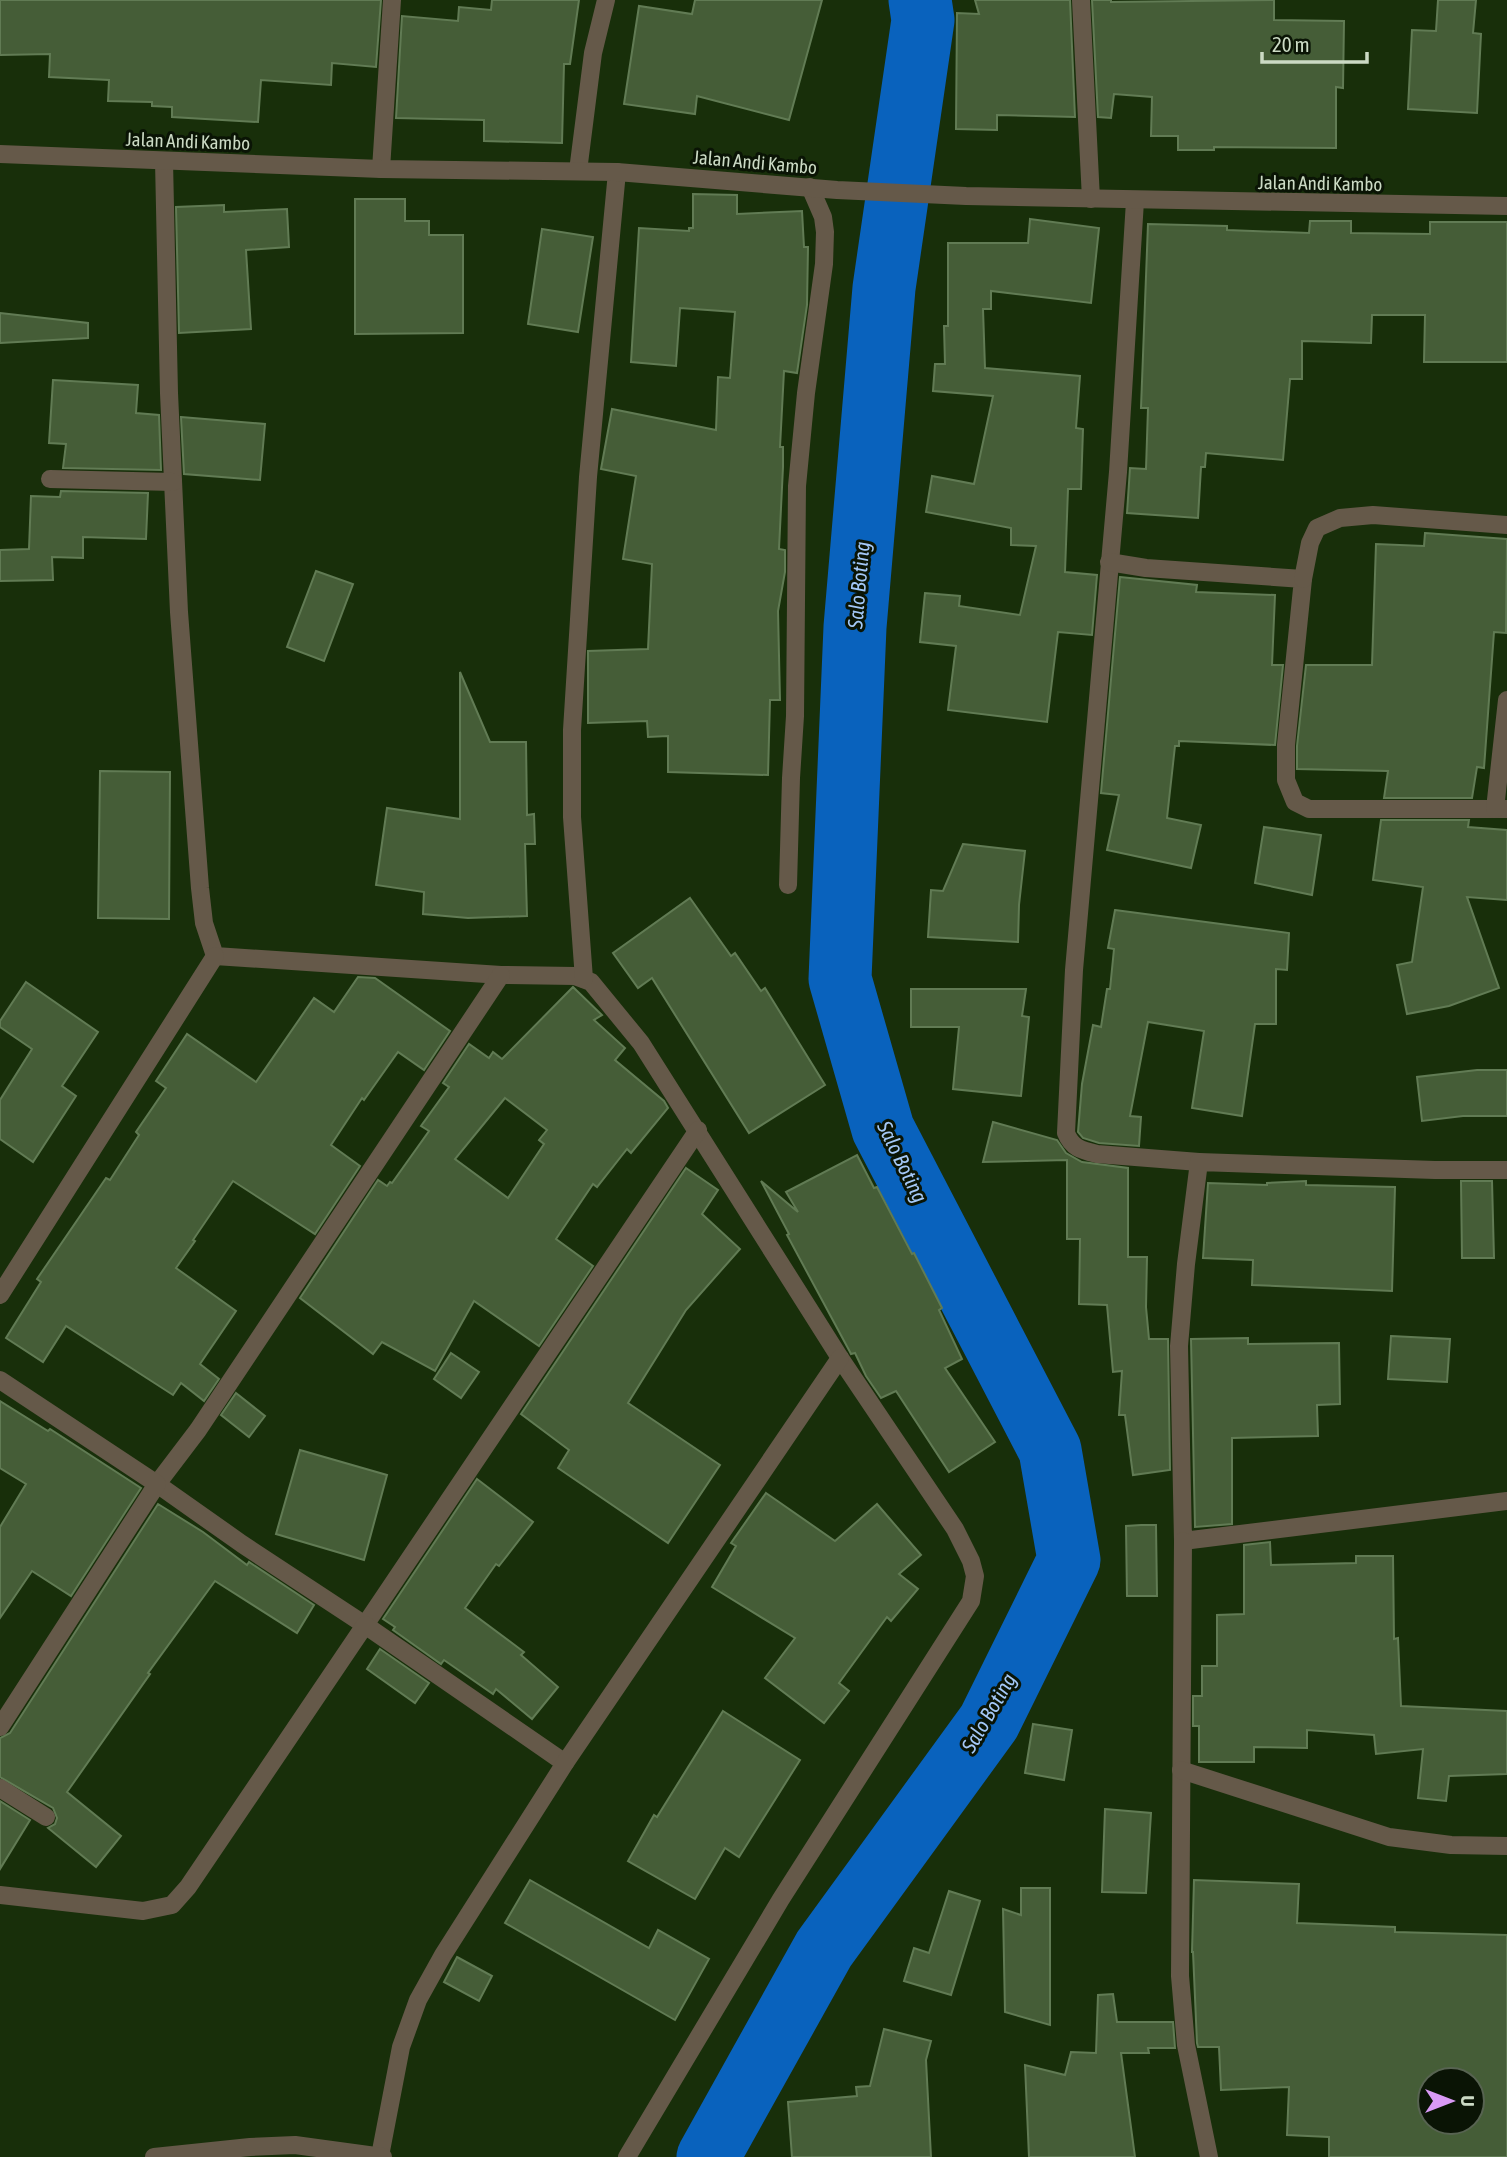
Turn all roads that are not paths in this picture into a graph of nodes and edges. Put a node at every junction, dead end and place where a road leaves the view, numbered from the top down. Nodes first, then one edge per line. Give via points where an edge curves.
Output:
1 (392, 0) edge
2 (606, 0) edge
3 (1081, 0) edge
4 (0, 154) edge
5 (164, 161) junction
6 (381, 169) junction
7 (578, 171) junction
8 (617, 172) junction
9 (810, 187) junction
10 (1091, 199) junction
11 (1135, 201) junction
12 (1507, 206) edge
13 (50, 479) dead end
14 (173, 481) junction
15 (1507, 526) edge
16 (1109, 562) junction
17 (1303, 579) junction
18 (1507, 700) edge
19 (1501, 809) edge
20 (788, 885) dead end
21 (215, 956) junction
22 (501, 975) junction
23 (584, 979) junction
24 (698, 1130) junction
25 (1199, 1162) junction
26 (1507, 1170) edge
27 (0, 1295) edge
28 (841, 1358) junction
29 (0, 1380) edge
30 (157, 1484) junction
31 (1507, 1501) edge
32 (1183, 1541) junction
33 (365, 1625) junction
34 (0, 1727) edge
35 (565, 1763) junction
36 (1181, 1770) junction
37 (0, 1788) edge
38 (46, 1817) dead end
39 (1507, 1846) edge
40 (0, 1895) edge
41 (154, 2157) edge
42 (382, 2157) edge
43 (627, 2157) edge
44 (1209, 2157) edge

1 - 6 street
2 - 7 street via 593,53
3 - 10 street
4 - 5 street, Jalan Andi Kambo
5 - 6 street, Jalan Andi Kambo
5 - 14 street
6 - 7 street, Jalan Andi Kambo
7 - 8 street, Jalan Andi Kambo
8 - 9 street, Jalan Andi Kambo
8 - 23 street via 590,452 572,730 572,817
9 - 10 street, Jalan Andi Kambo
9 - 20 street via 823,216 824,264 797,486
10 - 11 street, Jalan Andi Kambo
11 - 12 street, Jalan Andi Kambo
11 - 16 street
13 - 14 street
14 - 21 street via 200,888 204,923
15 - 17 street via 1373,515 1340,518 1317,528
16 - 17 street
16 - 25 street via 1074,970 1066,1133 1070,1143 1097,1154
17 - 19 street via 1286,745 1286,780 1295,802 1309,809
18 - 19 street
21 - 22 street
21 - 27 street
22 - 23 street
22 - 30 street via 198,1430
23 - 24 street via 599,990 641,1043
24 - 28 street
24 - 33 street
25 - 26 street
25 - 32 street via 1179,1346
28 - 35 street
28 - 43 street via 955,1529 975,1576 971,1601 781,1899
29 - 30 street
30 - 33 street
30 - 34 street
31 - 32 street
32 - 36 street
33 - 35 street
33 - 40 street via 172,1905 143,1912
35 - 42 street via 418,2000 401,2047
36 - 39 street via 1389,1837
36 - 44 street via 1180,1976 1185,2045
37 - 38 street
41 - 42 street via 295,2145

